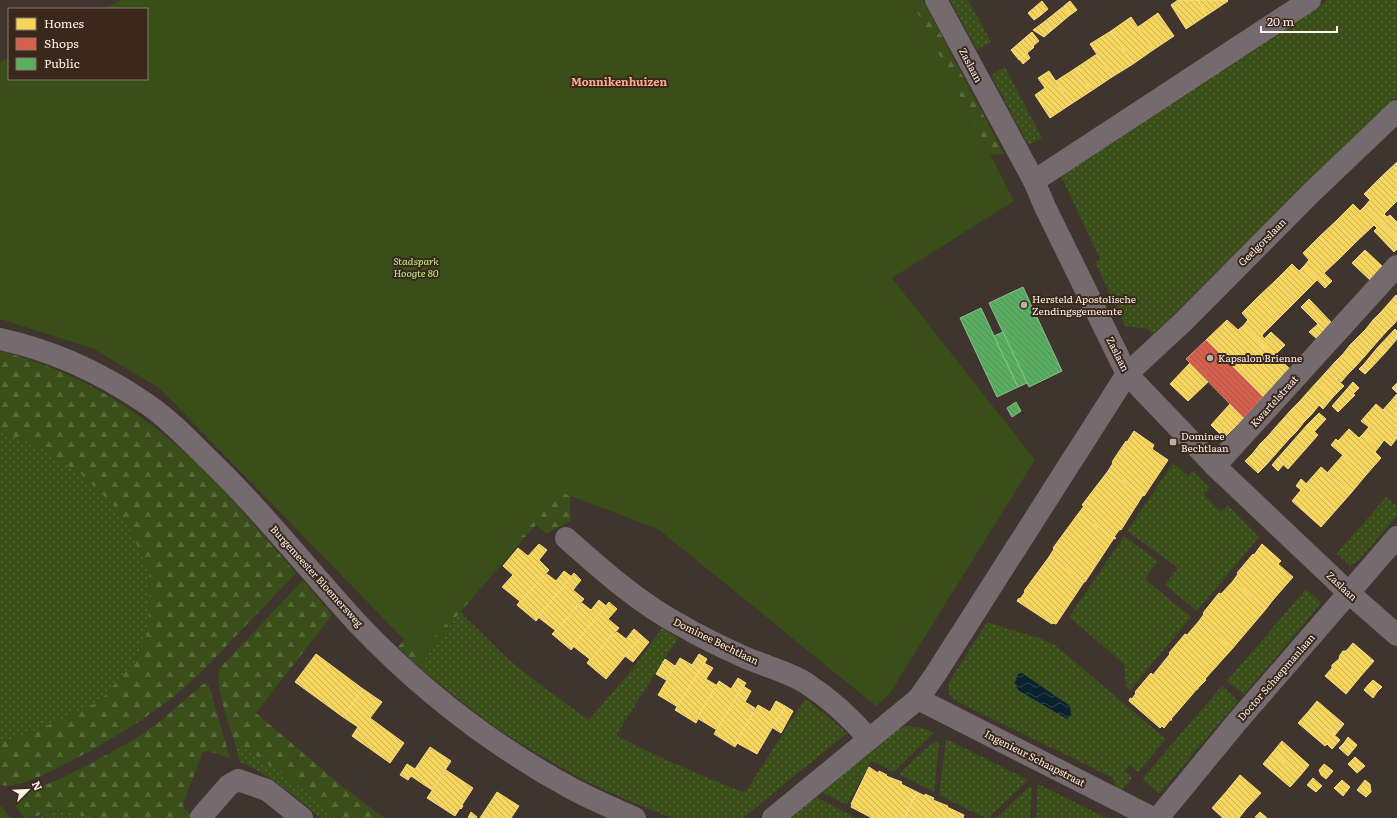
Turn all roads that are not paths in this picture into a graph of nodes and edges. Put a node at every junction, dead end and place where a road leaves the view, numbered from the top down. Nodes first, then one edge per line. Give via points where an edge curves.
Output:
1 (936, 0) edge
2 (1310, 0) edge
3 (1397, 111) edge
4 (1034, 181) junction
5 (1397, 266) edge
6 (0, 339) edge
7 (1127, 374) junction
8 (1215, 466) junction
9 (1397, 537) edge
10 (566, 538) dead end
11 (1349, 593) junction
12 (1397, 635) edge
13 (918, 698) junction
14 (869, 739) junction
15 (201, 817) edge
16 (302, 818) edge
17 (635, 818) edge
18 (773, 818) edge
19 (1153, 818) edge
20 (1158, 818) edge

1 - 4 street, Zaslaan
2 - 4 street
3 - 7 street, Geelgorslaan
4 - 7 street, Zaslaan
5 - 8 street, Kwartelstraat
6 - 17 street, Burgemeester Bloemersweg via 24,344 62,358 105,378 145,403 178,429 234,483 359,624 412,676 454,712 497,744 571,789
7 - 8 street, Zaslaan
7 - 13 street
8 - 11 street, Zaslaan
9 - 11 street, Doctor Schaepmanlaan
10 - 14 street, Dominee Bechtlaan via 628,591 678,624 744,657 805,682 855,723
11 - 12 street, Zaslaan
11 - 20 street, Doctor Schaepmanlaan via 1236,723
13 - 14 street
13 - 19 street, Ingenieur Schaapstraat
14 - 18 street
15 - 16 street via 229,785 238,780 267,790

